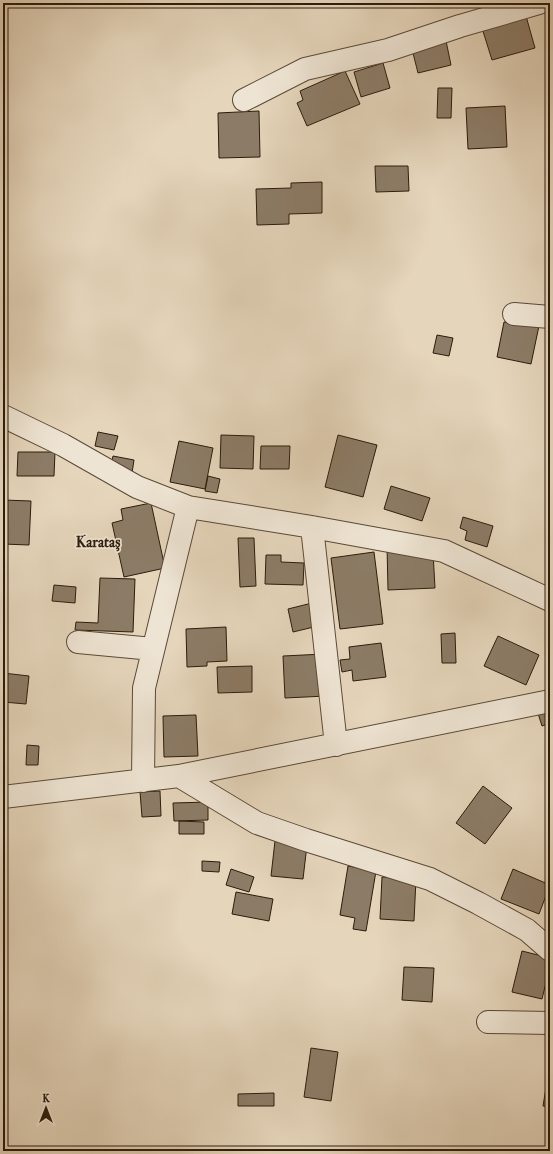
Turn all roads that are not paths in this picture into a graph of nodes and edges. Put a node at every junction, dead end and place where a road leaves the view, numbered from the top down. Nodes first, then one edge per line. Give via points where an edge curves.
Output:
1 (539, 3) edge
2 (244, 100) dead end
3 (514, 314) dead end
4 (550, 317) edge
5 (3, 416) edge
6 (188, 507) junction
7 (312, 527) junction
8 (550, 600) edge
9 (78, 642) dead end
10 (153, 649) junction
11 (550, 701) edge
12 (336, 745) junction
13 (179, 776) junction
14 (143, 781) junction
15 (3, 797) edge
16 (549, 947) edge
17 (488, 1022) dead end
18 (550, 1023) edge

1 - 2 street via 388,50 305,69
3 - 4 street
5 - 6 street via 137,487
6 - 7 street
6 - 10 street
7 - 8 street via 444,551
7 - 12 street
9 - 10 street
10 - 14 street via 144,688
11 - 12 street
12 - 13 street
13 - 14 street
13 - 16 street via 257,823 430,879 527,930
14 - 15 street
17 - 18 street

